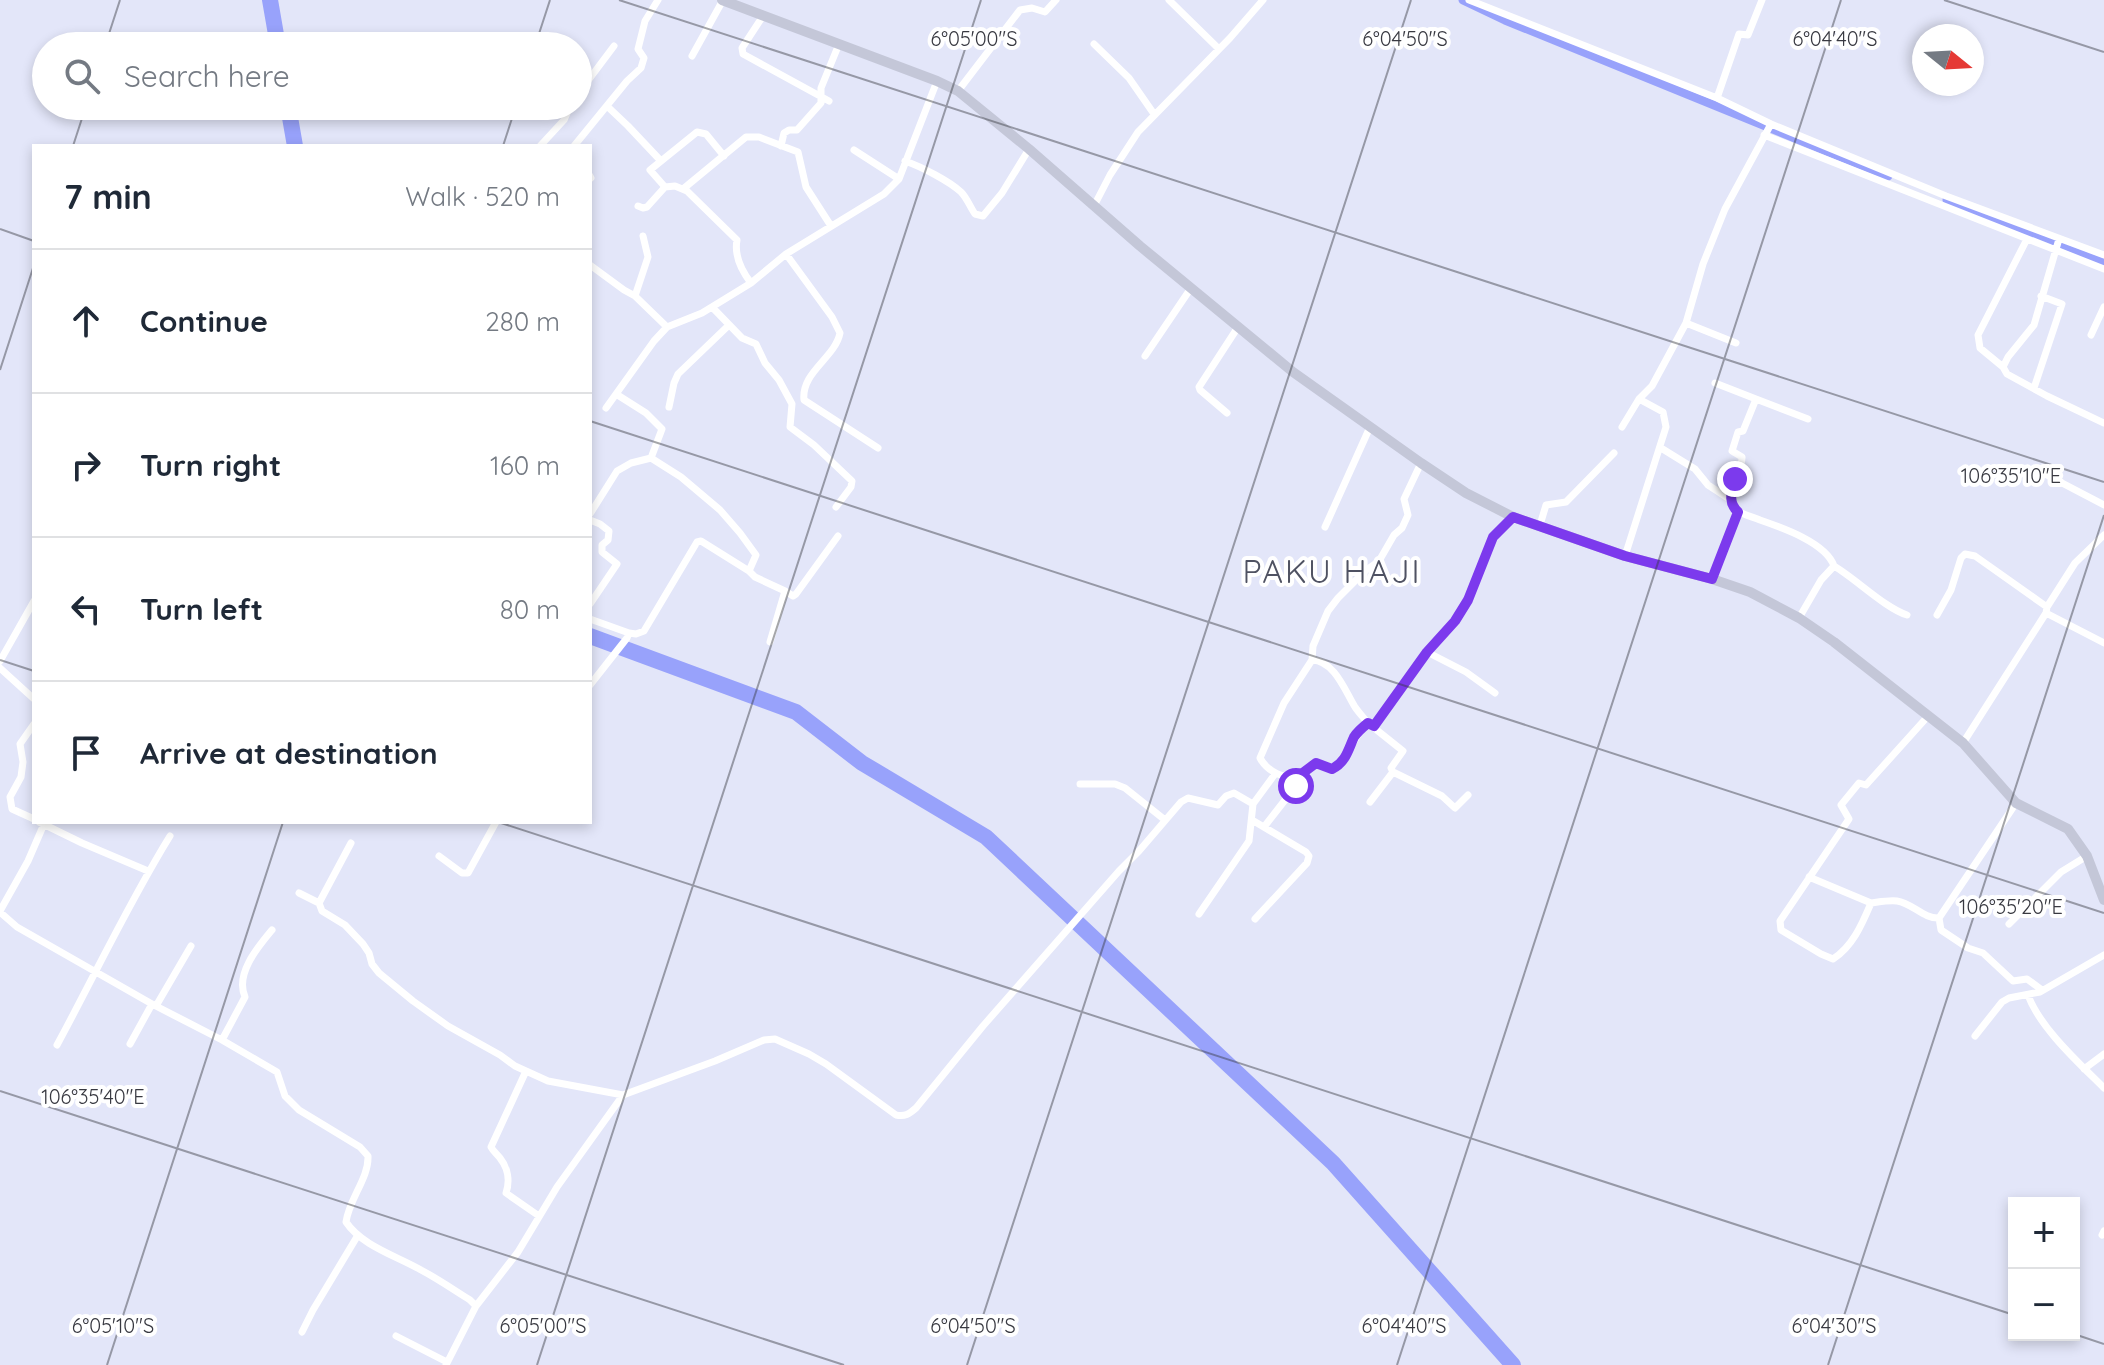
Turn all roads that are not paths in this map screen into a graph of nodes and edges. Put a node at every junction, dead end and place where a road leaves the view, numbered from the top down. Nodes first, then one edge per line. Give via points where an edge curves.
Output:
1 (658, 0) edge
2 (723, 0) edge
3 (1056, 0) edge
4 (1169, 0) edge
5 (1263, 0) edge
6 (1469, 0) edge
7 (1762, 0) edge
8 (763, 16) junction
9 (839, 44) junction
10 (1094, 44) dead end
11 (614, 46) dead end
12 (1219, 49) junction
13 (692, 56) dead end
14 (592, 75) edge
15 (937, 81) junction
16 (958, 91) junction
17 (1717, 98) junction
18 (825, 99) junction
19 (608, 107) junction
20 (1154, 114) junction
21 (564, 120) edge
22 (1767, 129) junction
23 (542, 144) edge
24 (576, 144) edge
25 (781, 146) junction
26 (1029, 149) junction
27 (854, 150) dead end
28 (724, 156) junction
29 (661, 161) junction
30 (905, 161) junction
31 (899, 179) junction
32 (665, 187) junction
33 (683, 189) junction
34 (638, 206) dead end
35 (1094, 206) junction
36 (831, 226) junction
37 (643, 236) dead end
38 (2027, 239) junction
39 (2057, 245) junction
40 (786, 254) junction
41 (2104, 255) edge
42 (592, 266) edge
43 (2104, 269) edge
44 (751, 283) junction
45 (1191, 288) junction
46 (635, 296) junction
47 (2041, 296) junction
48 (712, 307) junction
49 (2104, 307) edge
50 (1686, 323) junction
51 (729, 325) junction
52 (667, 327) junction
53 (1238, 327) junction
54 (2091, 335) dead end
55 (1736, 343) dead end
56 (1145, 356) dead end
57 (2003, 367) junction
58 (1715, 383) dead end
59 (2034, 388) junction
60 (804, 392) junction
61 (616, 394) junction
62 (1639, 399) junction
63 (1756, 399) junction
64 (792, 404) junction
65 (669, 407) dead end
66 (606, 408) dead end
67 (1227, 413) dead end
68 (1808, 419) dead end
69 (2104, 423) edge
70 (1370, 427) junction
71 (1622, 427) dead end
72 (878, 448) dead end
73 (1661, 448) junction
74 (1614, 453) dead end
75 (651, 458) junction
76 (1421, 463) junction
77 (2041, 472) dead end
78 (1731, 500) junction
79 (2104, 505) edge
80 (836, 507) dead end
81 (592, 511) edge
82 (1738, 512) junction
83 (1513, 517) junction
84 (592, 521) edge
85 (1540, 525) junction
86 (1325, 527) dead end
87 (2104, 535) edge
88 (838, 536) dead end
89 (1625, 556) junction
90 (1834, 566) junction
91 (749, 571) junction
92 (1712, 579) junction
93 (785, 591) junction
94 (592, 601) edge
95 (32, 605) edge
96 (2047, 610) junction
97 (1907, 615) dead end
98 (1937, 615) dead end
99 (1799, 618) junction
100 (592, 620) edge
101 (628, 636) junction
102 (770, 642) dead end
103 (2104, 643) edge
104 (1427, 652) junction
105 (1312, 660) junction
106 (0, 661) edge
107 (0, 668) edge
108 (592, 683) edge
109 (1495, 693) dead end
110 (32, 697) edge
111 (1929, 715) junction
112 (1371, 724) junction
113 (32, 727) edge
114 (1963, 743) junction
115 (1393, 772) junction
116 (1275, 774) junction
117 (1300, 775) junction
118 (1080, 784) dead end
119 (1468, 795) dead end
120 (1370, 802) dead end
121 (2016, 803) junction
122 (1253, 804) junction
123 (32, 819) edge
124 (1165, 820) junction
125 (1252, 820) junction
126 (38, 824) edge
127 (43, 824) edge
128 (495, 824) edge
129 (1264, 827) junction
130 (170, 836) dead end
131 (351, 843) dead end
132 (439, 856) dead end
133 (2087, 856) junction
134 (148, 871) junction
135 (1809, 877) junction
136 (299, 893) dead end
137 (2104, 900) edge
138 (319, 903) junction
139 (1871, 903) junction
140 (0, 912) edge
141 (1199, 914) dead end
142 (1939, 918) junction
143 (1255, 919) dead end
144 (2009, 924) dead end
145 (272, 930) dead end
146 (191, 946) dead end
147 (2104, 955) edge
148 (95, 970) junction
149 (2042, 990) junction
150 (2028, 995) junction
151 (154, 1005) junction
152 (1975, 1036) dead end
153 (222, 1040) junction
154 (130, 1044) dead end
155 (57, 1045) dead end
156 (2104, 1054) edge
157 (2084, 1069) junction
158 (526, 1071) junction
159 (2104, 1088) edge
160 (623, 1095) junction
161 (539, 1216) junction
162 (358, 1235) junction
163 (476, 1306) junction
164 (302, 1332) dead end
165 (396, 1336) dead end
166 (446, 1364) edge

1 - 19 street via 645,21 638,49 643,63
2 - 8 street
2 - 13 street
3 - 16 street via 1045,12 1020,10
4 - 12 street
5 - 12 street
6 - 17 street
7 - 17 street via 1748,35 1739,34
8 - 9 street
8 - 18 street via 742,52
9 - 15 street
9 - 18 street via 821,88
10 - 20 street via 1129,78
11 - 14 street
12 - 20 street
15 - 16 street
15 - 30 street
16 - 26 street
17 - 22 street
18 - 25 street via 797,130 784,133
19 - 24 street
19 - 29 street
20 - 35 street
21 - 23 street
22 - 38 street
22 - 39 street via 1946,196
22 - 50 street via 1725,209
25 - 28 street via 746,137
25 - 36 street via 799,155 806,187
26 - 30 street via 983,216 975,214 953,186
26 - 35 street
27 - 31 street
28 - 29 street via 706,134 697,132
28 - 33 street
29 - 32 street via 650,170
30 - 31 street
31 - 36 street
32 - 33 street
32 - 34 street via 647,207
33 - 44 street via 737,240 740,264
35 - 45 street
36 - 40 street
37 - 46 street via 648,257
38 - 39 street
38 - 57 street via 1978,335 1980,348
39 - 41 street
39 - 43 street
39 - 47 street
40 - 44 street
40 - 60 street via 840,333
42 - 46 street
44 - 48 street
45 - 53 street
45 - 56 street
46 - 52 street
47 - 57 street via 2034,325
47 - 59 street via 2062,304
48 - 51 street
48 - 52 street
49 - 54 street
50 - 55 street
50 - 62 street via 1652,386
51 - 64 street via 756,344
51 - 65 street via 678,374
52 - 61 street
53 - 67 street via 1199,387
53 - 70 street
57 - 59 street
58 - 63 street
59 - 69 street
60 - 64 street
60 - 72 street via 805,401
61 - 66 street
61 - 75 street via 661,426
62 - 71 street
62 - 73 street via 1663,412
63 - 68 street
63 - 78 street via 1732,451 1743,461
64 - 80 street via 790,427 852,481
70 - 76 street
70 - 86 street
73 - 78 street
73 - 89 street
74 - 85 street via 1566,502 1546,505
75 - 81 street via 617,471
75 - 91 street via 728,518 756,555
76 - 83 street
76 - 105 street via 1404,499 1408,516 1402,528 1379,561 1328,611
77 - 79 street
78 - 82 street
82 - 90 street via 1824,550
82 - 92 street
83 - 85 street
83 - 104 street via 1493,537 1455,621
84 - 94 street via 609,531 602,552 617,564
85 - 89 street
87 - 96 street via 2075,563
88 - 93 street via 796,594
89 - 92 street
90 - 97 street
90 - 99 street
91 - 93 street
91 - 101 street via 697,542 644,631
92 - 99 street
93 - 102 street
95 - 106 street
96 - 98 street via 1970,553 1961,558
96 - 103 street
96 - 114 street
99 - 111 street
100 - 101 street
101 - 108 street
104 - 109 street
104 - 112 street
105 - 112 street via 1323,662 1342,682
105 - 116 street via 1284,703 1261,756
107 - 110 street
111 - 114 street
111 - 135 street via 1841,805 1849,819
112 - 115 street via 1403,751
112 - 117 street via 1359,731 1338,766 1316,763
113 - 123 street via 20,744 21,777 10,797 12,809
114 - 121 street
115 - 119 street via 1455,808
115 - 120 street
116 - 117 street
116 - 122 street
117 - 129 street
118 - 124 street via 1125,788
121 - 133 street via 2068,829
121 - 142 street
122 - 124 street via 1234,793 1218,805 1186,799
122 - 125 street
124 - 160 street via 909,1114 896,1115 826,1064 775,1039
125 - 129 street
125 - 141 street via 1244,850
126 - 140 street via 28,861
127 - 134 street
128 - 132 street via 468,873
129 - 143 street via 1309,859
130 - 134 street
131 - 138 street
133 - 137 street
133 - 144 street via 2061,872
134 - 148 street
135 - 139 street
135 - 139 street via 1780,927 1826,957 1842,953
136 - 138 street
138 - 158 street via 363,944 379,973 413,1001
139 - 142 street via 1898,901
140 - 148 street
142 - 149 street via 1941,930 1981,951 2013,981 2029,979
145 - 153 street via 243,977 245,997
146 - 151 street
147 - 149 street
148 - 151 street
148 - 155 street
149 - 150 street
150 - 152 street via 2002,1002
150 - 157 street
151 - 153 street
151 - 154 street
153 - 162 street via 272,1068 285,1096 299,1110 366,1152 368,1165 347,1211 346,1222
156 - 157 street
157 - 159 street
158 - 160 street via 548,1081
158 - 161 street via 491,1147 507,1170 506,1193
160 - 161 street
161 - 163 street
162 - 163 street
162 - 164 street
163 - 166 street
165 - 166 street

